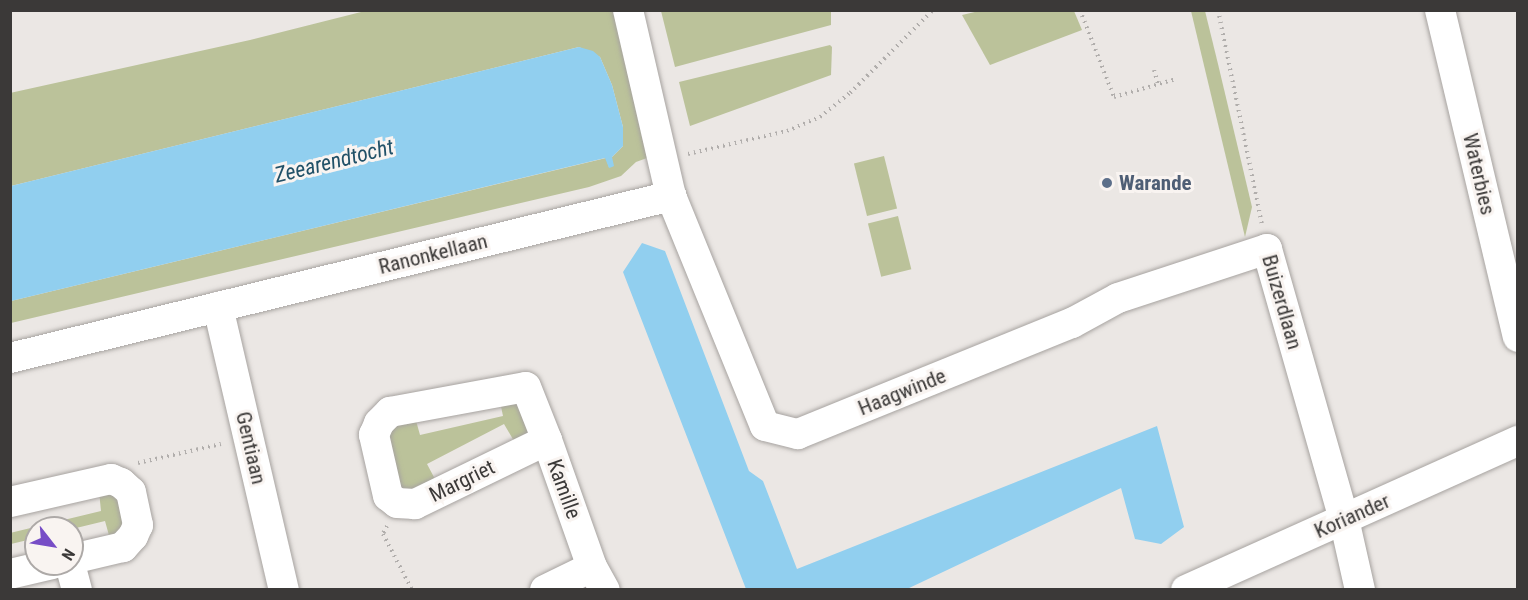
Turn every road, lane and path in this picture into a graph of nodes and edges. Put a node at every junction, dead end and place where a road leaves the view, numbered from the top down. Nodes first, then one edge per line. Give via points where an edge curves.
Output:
1 (628, 10) edge
2 (933, 10) edge
3 (1080, 10) edge
4 (1218, 10) edge
5 (1440, 10) edge
6 (1154, 70) dead end
7 (1176, 79) dead end
8 (1158, 84) junction
9 (663, 161) junction
10 (671, 196) junction
11 (1267, 249) junction
12 (218, 308) junction
13 (1518, 337) edge
14 (10, 358) edge
15 (248, 437) junction
16 (547, 440) junction
17 (1518, 441) edge
18 (121, 483) junction
19 (10, 502) edge
20 (397, 503) junction
21 (1344, 519) junction
22 (84, 556) edge
23 (598, 578) edge
24 (284, 590) edge
25 (412, 590) edge
26 (545, 590) edge
27 (1186, 590) edge
28 (1360, 590) edge

1 - 9 street
2 - 9 path via 850,93 820,117 787,130
3 - 8 path via 1114,97
4 - 11 path, Buizerdlaan
5 - 13 street, Waterbies
6 - 8 path
7 - 8 path
9 - 10 street
10 - 11 street, Haagwinde via 765,426 798,434 1072,323 1118,298
10 - 12 street, Ranonkellaan
11 - 21 street, Buizerdlaan
12 - 14 street, Ranonkellaan
12 - 15 street, Gentiaan
15 - 18 path via 130,465
15 - 24 street, Gentiaan
16 - 20 street, Margriet via 415,504
16 - 20 street, Kamille via 526,387 390,412 374,435 388,496
16 - 23 street, Kamille
17 - 21 street, Koriander
18 - 19 street via 111,479
18 - 22 street via 131,492 138,525 133,536 123,547
20 - 25 path via 383,534
21 - 27 street, Koriander
21 - 28 street, Buizerdlaan
23 - 26 street

